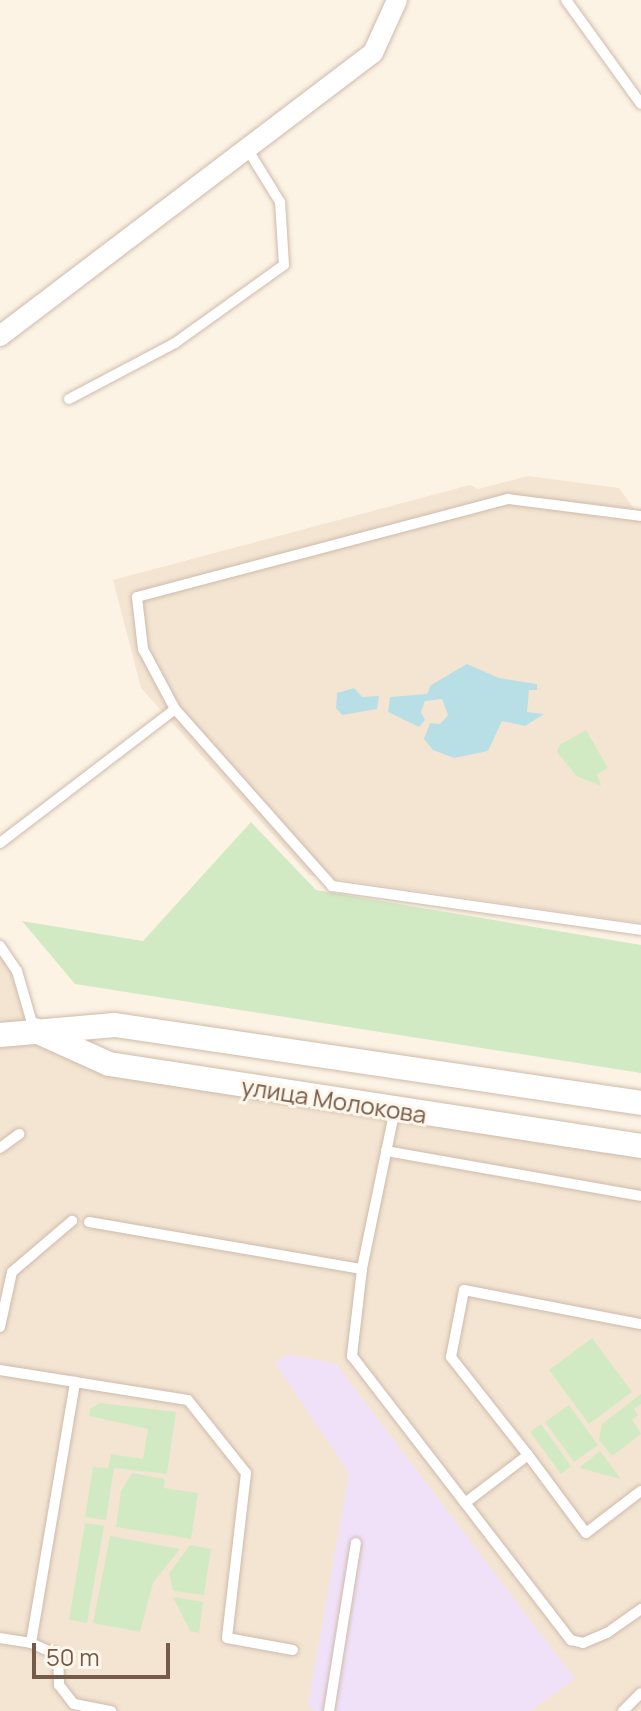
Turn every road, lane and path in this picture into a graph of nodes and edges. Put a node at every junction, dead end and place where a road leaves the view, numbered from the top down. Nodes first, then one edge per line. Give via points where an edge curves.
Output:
1 (397, 0) edge
2 (566, 0) edge
3 (641, 104) edge
4 (248, 150) junction
5 (0, 336) edge
6 (69, 399) dead end
7 (641, 516) edge
8 (175, 709) junction
9 (0, 843) edge
10 (641, 930) edge
11 (0, 946) edge
12 (34, 1030) junction
13 (0, 1035) edge
14 (641, 1103) edge
15 (395, 1109) junction
16 (19, 1134) dead end
17 (641, 1146) edge
18 (0, 1148) edge
19 (386, 1151) junction
20 (641, 1196) edge
21 (72, 1221) dead end
22 (89, 1222) dead end
23 (362, 1269) junction
24 (641, 1324) edge
25 (0, 1327) edge
26 (0, 1370) edge
27 (75, 1382) junction
28 (528, 1455) junction
29 (641, 1491) edge
30 (465, 1503) junction
31 (356, 1543) dead end
32 (641, 1609) edge
33 (0, 1638) edge
34 (31, 1643) junction
35 (293, 1650) dead end
36 (641, 1693) edge
37 (111, 1711) edge
38 (329, 1711) edge
39 (623, 1711) edge

1 - 4 street via 373,53
2 - 3 lane
4 - 5 street
4 - 6 lane via 280,202 284,265 175,343
7 - 8 lane via 508,499 137,597 143,649
8 - 9 lane
8 - 10 lane via 332,886
11 - 12 lane via 17,971
12 - 13 street, улица Молокова
12 - 14 street, улица Молокова via 115,1025
12 - 15 street, улица Молокова via 109,1064
15 - 17 street, улица Молокова
15 - 19 lane
16 - 18 lane
19 - 20 lane
19 - 23 lane
21 - 25 lane via 12,1272
22 - 23 lane
23 - 30 lane via 352,1356
24 - 28 lane via 464,1290 451,1357
26 - 27 lane
27 - 34 lane
27 - 35 lane via 188,1400 246,1473 227,1638
28 - 29 lane via 586,1533
28 - 30 lane
30 - 32 lane via 571,1640 583,1643 607,1633
31 - 38 lane
33 - 34 lane
34 - 37 lane via 58,1655 59,1685 74,1704
36 - 39 lane

